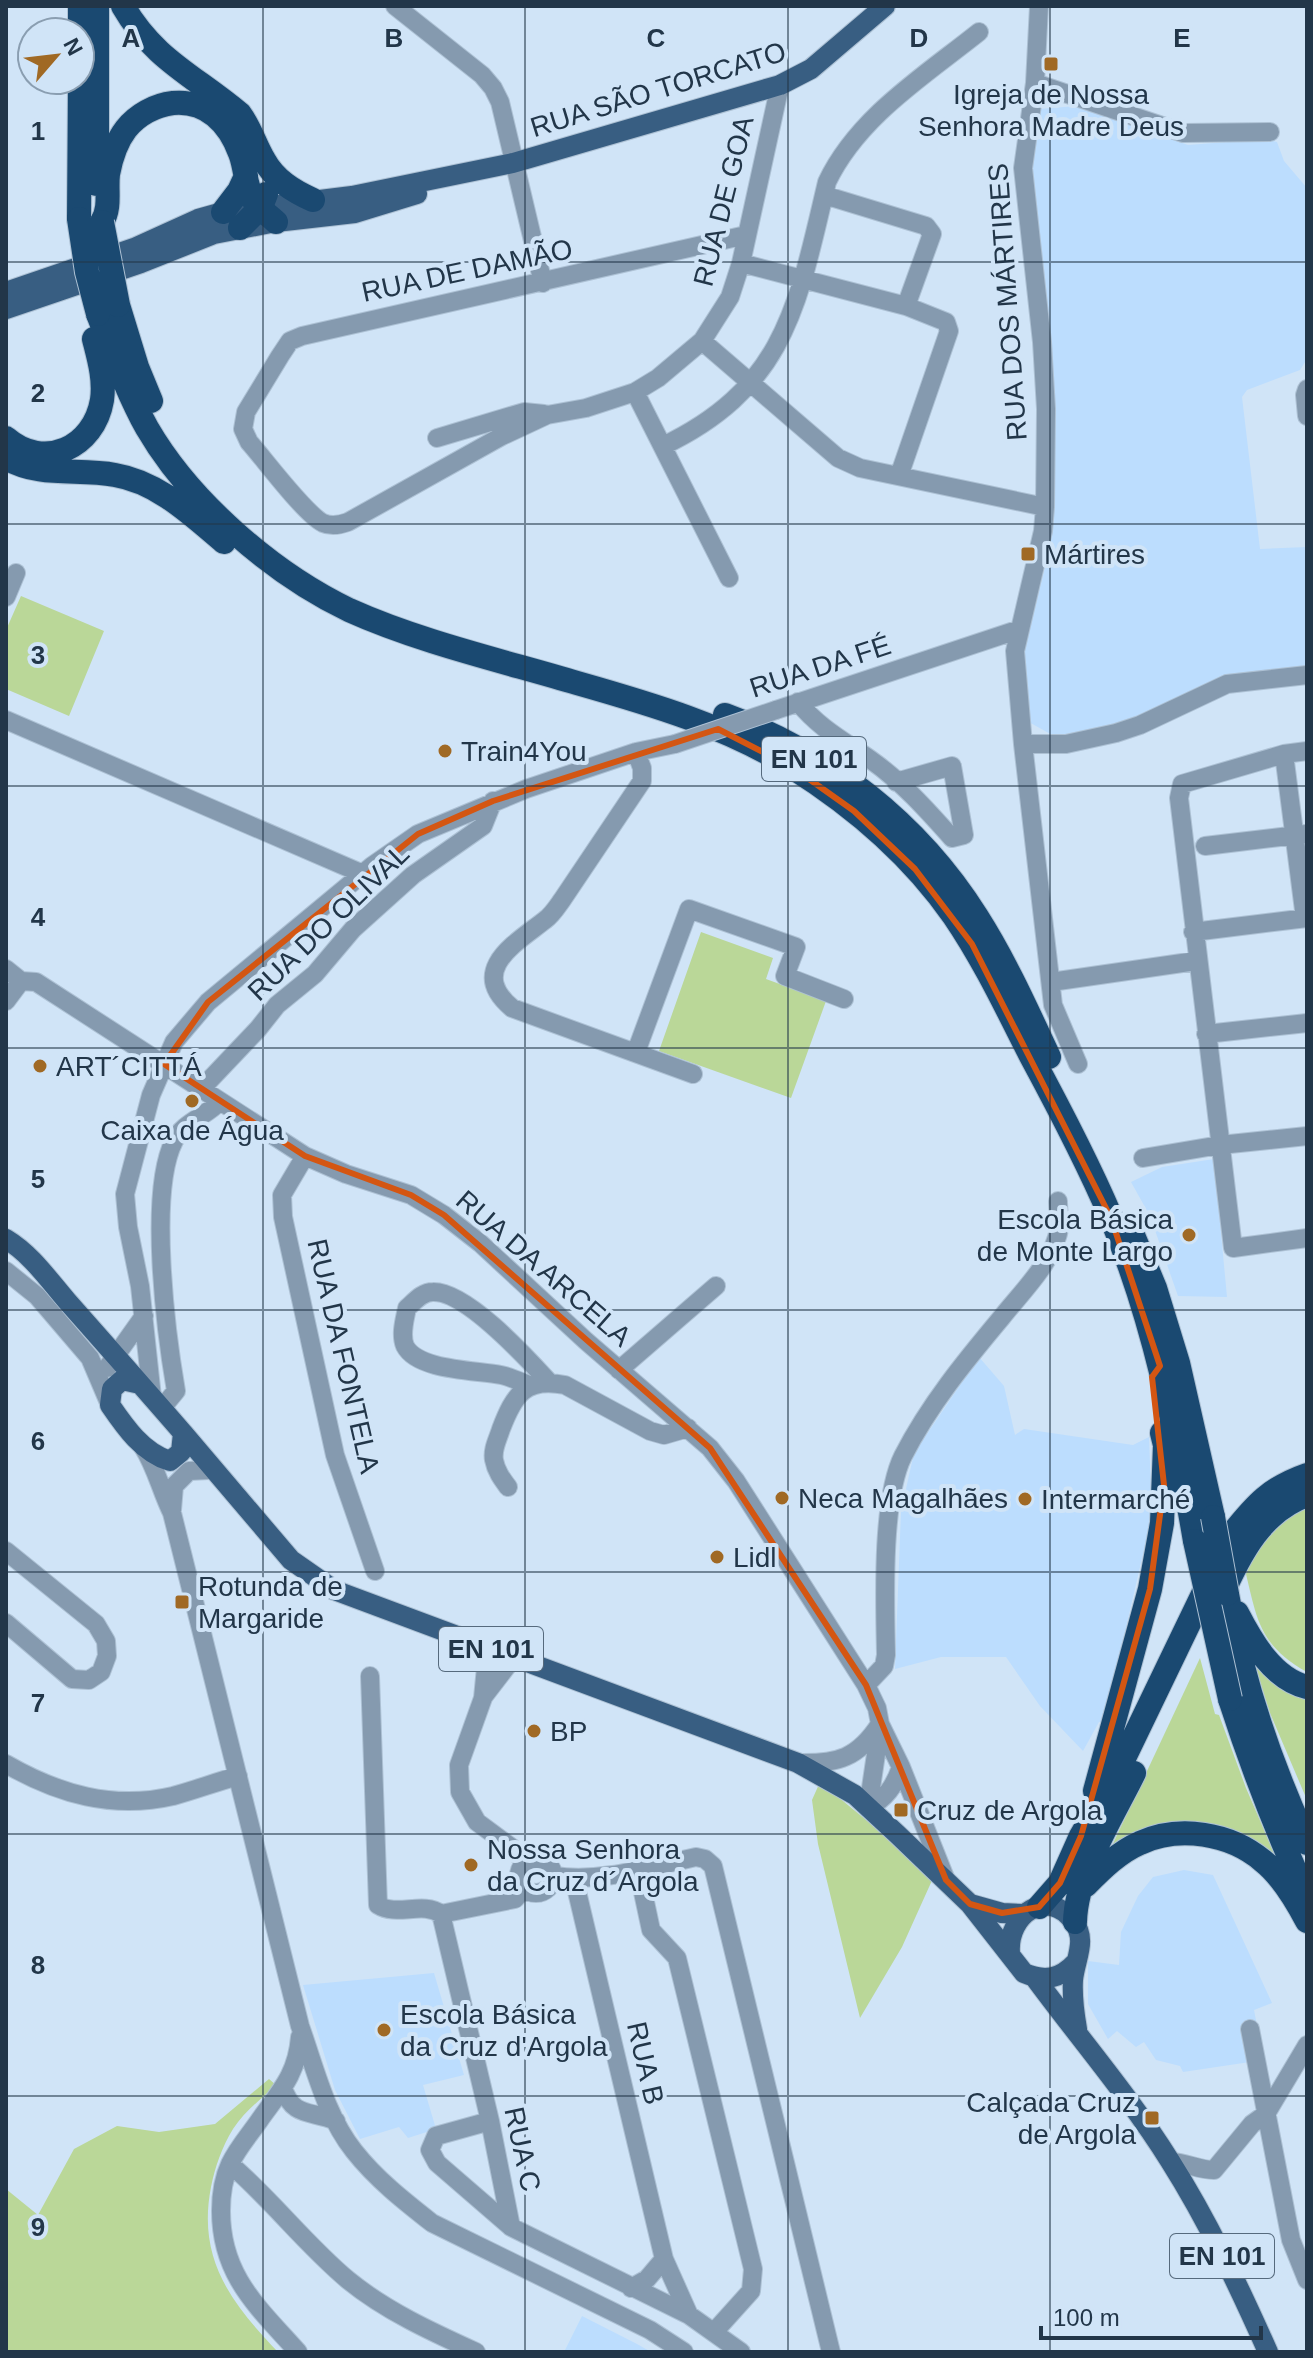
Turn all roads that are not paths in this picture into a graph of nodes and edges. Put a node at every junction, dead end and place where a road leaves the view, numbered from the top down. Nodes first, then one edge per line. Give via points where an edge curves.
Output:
1 (97, 6) edge
2 (123, 6) edge
3 (395, 6) edge
4 (885, 6) edge
5 (1039, 6) edge
6 (979, 32) dead end
7 (1035, 83) junction
8 (780, 85) junction
9 (81, 96) edge
10 (1270, 132) dead end
11 (513, 163) junction
12 (254, 168) junction
13 (473, 172) junction
14 (824, 195) junction
15 (313, 200) junction
16 (269, 215) junction
17 (231, 220) junction
18 (90, 221) junction
19 (746, 235) junction
20 (741, 263) junction
21 (803, 279) junction
22 (543, 283) junction
23 (6, 292) edge
24 (906, 306) junction
25 (6, 309) edge
26 (108, 309) junction
27 (702, 341) junction
28 (752, 384) junction
29 (1307, 389) edge
30 (635, 392) junction
31 (547, 415) junction
32 (1307, 416) edge
33 (244, 420) joint
34 (6, 438) edge
35 (437, 438) dead end
36 (663, 446) junction
37 (6, 458) edge
38 (899, 476) junction
39 (1045, 507) junction
40 (16, 573) dead end
41 (729, 578) dead end
42 (6, 597) edge
43 (399, 629) junction
44 (1020, 629) junction
45 (1307, 675) edge
46 (798, 702) junction
47 (6, 720) edge
48 (1023, 744) junction
49 (1307, 751) edge
50 (636, 752) junction
51 (1284, 754) junction
52 (896, 782) dead end
53 (493, 801) junction
54 (1301, 835) edge
55 (1205, 846) dead end
56 (363, 874) junction
57 (1306, 918) edge
58 (1193, 932) junction
59 (1196, 961) junction
60 (6, 969) edge
61 (21, 981) junction
62 (1051, 982) junction
63 (844, 999) dead end
64 (6, 1001) edge
65 (1307, 1023) edge
66 (1206, 1034) junction
67 (636, 1052) junction
68 (164, 1064) junction
69 (1078, 1064) dead end
70 (693, 1074) dead end
71 (202, 1088) junction
72 (220, 1101) junction
73 (1307, 1136) edge
74 (1220, 1145) junction
75 (305, 1156) junction
76 (1143, 1158) dead end
77 (1058, 1201) dead end
78 (1307, 1238) edge
79 (6, 1239) edge
80 (6, 1271) edge
81 (716, 1286) dead end
82 (144, 1316) junction
83 (111, 1361) junction
84 (1160, 1366) junction
85 (619, 1370) junction
86 (540, 1384) junction
87 (151, 1396) junction
88 (111, 1397) junction
89 (688, 1428) junction
90 (183, 1433) junction
91 (141, 1444) junction
92 (171, 1459) junction
93 (216, 1474) junction
94 (1307, 1475) edge
95 (174, 1486) junction
96 (508, 1487) dead end
97 (1307, 1495) edge
98 (172, 1513) junction
99 (6, 1551) edge
100 (375, 1571) dead end
101 (6, 1623) edge
102 (1243, 1642) junction
103 (488, 1647) junction
104 (514, 1657) junction
105 (370, 1676) dead end
106 (866, 1685) junction
107 (1307, 1687) edge
108 (483, 1698) junction
109 (880, 1724) junction
110 (798, 1763) junction
111 (6, 1764) edge
112 (901, 1767) junction
113 (238, 1776) junction
114 (868, 1808) junction
115 (1081, 1836) junction
116 (1307, 1843) edge
117 (524, 1863) junction
118 (638, 1869) junction
119 (554, 1876) junction
120 (574, 1879) junction
121 (946, 1880) junction
122 (524, 1888) junction
123 (1082, 1890) junction
124 (1307, 1897) edge
125 (970, 1904) junction
126 (1031, 1911) junction
127 (441, 1914) junction
128 (1307, 1921) edge
129 (1075, 1922) junction
130 (1010, 1953) junction
131 (1076, 1962) junction
132 (1035, 1978) junction
133 (300, 2026) junction
134 (1250, 2029) dead end
135 (1078, 2037) junction
136 (1307, 2045) edge
137 (317, 2074) junction
138 (288, 2080) junction
139 (321, 2112) junction
140 (1266, 2114) junction
141 (490, 2121) junction
142 (256, 2125) junction
143 (1170, 2162) junction
144 (230, 2164) junction
145 (511, 2227) junction
146 (664, 2259) junction
147 (1307, 2280) edge
148 (631, 2288) junction
149 (689, 2315) junction
150 (715, 2331) junction
151 (1263, 2350) edge
152 (298, 2352) edge
153 (476, 2352) edge
154 (684, 2352) edge
155 (741, 2352) edge
156 (831, 2352) edge

1 - 18 highway, EN 101 via 96,174
2 - 12 highway via 162,56 240,114 249,127
3 - 11 street via 493,88
4 - 8 main road, RUA SÃO TORCATO via 811,69
5 - 7 street, RUA DOS MÁRTIRES
6 - 14 street via 862,128 833,169
7 - 10 street via 1183,133
7 - 39 street, RUA DOS MÁRTIRES via 1023,168 1046,396
8 - 11 main road, RUA SÃO TORCATO
8 - 19 street, RUA DE GOA
9 - 18 highway, EN 101
11 - 13 main road, RUA SÃO TORCATO
11 - 22 street
12 - 15 highway
12 - 16 highway via 254,201
12 - 17 highway via 239,191
12 - 18 highway via 214,112 189,102 163,104 127,128 108,176 108,213
13 - 15 main road, RUA SÃO TORCATO
13 - 16 main road, RUA SÃO TORCATO via 355,213
14 - 21 street
14 - 24 street via 926,226 932,234
15 - 16 main road, RUA SÃO TORCATO
16 - 17 highway
17 - 23 main road via 198,219 134,248
17 - 25 main road via 141,263
18 - 26 highway, EN 101, bridge
19 - 20 street, RUA DE GOA
19 - 22 street, RUA DE DAMÃO
20 - 21 street
20 - 27 street, RUA DE GOA via 730,297
21 - 24 street
21 - 28 street via 784,332
22 - 33 street, RUA DE DAMÃO via 290,341
24 - 38 street via 946,322 949,331
26 - 34 highway via 92,331 103,393 87,436 52,455 23,449
26 - 43 highway, EN 101 via 120,373 148,429 187,485 272,563 347,609
26 - 102 highway, EN 101, bridge via 160,421 196,476 277,551 386,609 662,692 749,724 855,784 900,821 942,868 977,916 1017,990 1155,1288 1178,1363 1227,1594
27 - 28 street
27 - 30 street, RUA DE GOA
28 - 36 street via 703,425
28 - 38 street via 838,458
29 - 32 street
30 - 31 street, RUA DE GOA
30 - 36 street
31 - 33 street, RUA DE GOA via 337,526 325,525 305,507 249,442
31 - 35 street, RUA DE GOA via 524,412
36 - 41 street
37 - 43 highway via 35,470 105,473 138,481 304,598 340,615
38 - 39 street
39 - 44 street, RUA DOS MÁRTIRES
40 - 42 street
43 - 84 highway, EN 101 via 730,734 804,775 885,838 939,896 972,944 1066,1122 1111,1218
44 - 46 street, RUA DA FÉ
44 - 48 street, RUA DOS MÁRTIRES via 1015,651
45 - 48 street via 1227,684 1116,733 1066,744
46 - 50 street, RUA DA FÉ, bridge
46 - 52 street via 816,724
47 - 56 street
48 - 62 street, RUA DOS MÁRTIRES
49 - 51 street
50 - 53 street, RUA DA FÉ
50 - 67 street via 642,781 548,917 501,955 494,983 512,1008
51 - 54 street
51 - 58 street via 1182,784 1179,798
53 - 56 street, RUA DA FÉ via 418,834
53 - 71 street, RUA DO OLIVAL via 483,826 413,875 353,929
54 - 55 street
54 - 57 street
56 - 68 street, RUA DA FÉ via 208,1002 174,1042
57 - 58 street
58 - 59 street
59 - 62 street
59 - 66 street
60 - 61 street, RUA DA ARCELA
61 - 64 street
61 - 68 street, RUA DA ARCELA via 36,982
62 - 69 street, RUA DOS MÁRTIRES via 1053,1005
63 - 67 street via 785,976 796,947 689,909
65 - 66 street
66 - 74 street
67 - 70 street
68 - 71 street, RUA DA ARCELA
68 - 82 street, RUA DA FÉ via 125,1194
71 - 72 street, RUA DA ARCELA
72 - 75 street, RUA DA ARCELA
72 - 87 street via 174,1140 164,1172 159,1206 176,1391
73 - 74 street
74 - 76 street
74 - 78 street via 1233,1248
75 - 85 street, RUA DA ARCELA via 411,1195 444,1215
75 - 100 street, RUA DA FONTELA via 282,1195 283,1217 335,1455
77 - 106 street via 1058,1236 1044,1264 966,1361 902,1458 888,1534 886,1655 884,1666
79 - 83 main road, EN 101 via 20,1247 99,1337
80 - 88 street via 37,1296 90,1358
81 - 85 street
82 - 83 street
82 - 87 street, RUA DA FÉ
83 - 87 main road, EN 101
83 - 88 main road, EN 101
84 - 115 highway via 1152,1377 1165,1445 1162,1523 1150,1589
84 - 124 highway, EN 101, bridge via 1230,1699 1268,1808
85 - 89 street, RUA DA ARCELA
86 - 86 street via 518,1349 455,1297 425,1293 407,1308 403,1337 415,1355 450,1368
86 - 89 street via 565,1385 650,1431 664,1435
86 - 96 street via 516,1395 495,1447 493,1458
87 - 88 main road via 122,1380
87 - 90 main road, EN 101
88 - 91 main road, EN 101
89 - 106 street, RUA DA ARCELA via 736,1481
90 - 92 main road via 181,1452
90 - 93 main road, EN 101
91 - 92 main road, EN 101 via 155,1457
91 - 98 street
92 - 93 main road, EN 101
92 - 95 street
93 - 95 street via 189,1471
93 - 103 main road, EN 101 via 291,1560 334,1590
94 - 115 highway via 1281,1484 1257,1502 1232,1534 1112,1783
95 - 98 street
97 - 123 highway via 1269,1517 1245,1546 1084,1876
98 - 113 street
99 - 101 street via 96,1624 106,1641 101,1672 89,1680 72,1679
102 - 107 highway
102 - 116 highway via 1253,1706
103 - 104 main road, EN 101
103 - 108 street
104 - 108 street
104 - 110 main road, EN 101
105 - 127 street via 378,1905 386,1910 434,1908
106 - 109 street, RUA DA ARCELA
108 - 117 street via 459,1765 460,1792 477,1822
109 - 110 street via 856,1752 838,1761
109 - 112 street, RUA DA ARCELA
109 - 114 street
110 - 114 main road, EN 101
111 - 113 street via 60,1791 113,1802 168,1797
112 - 114 street via 884,1799
112 - 121 street, RUA DA ARCELA
113 - 133 street
114 - 121 main road, EN 101
115 - 126 highway via 1060,1883
117 - 119 street via 537,1858 549,1864
117 - 122 street via 519,1875
118 - 120 street
118 - 150 street via 651,1930 677,1958 753,2269 751,2291
118 - 156 street via 696,1857 713,1866
119 - 120 street
119 - 122 street via 548,1888 536,1893
120 - 146 street, RUA B
121 - 125 main road, EN 101
122 - 127 street via 515,1899
123 - 128 highway via 1118,1855 1140,1842 1193,1832 1241,1846 1263,1861
123 - 129 highway
125 - 126 main road via 1002,1913
125 - 130 main road, EN 101
126 - 129 main road via 1059,1909
126 - 130 main road via 1013,1925
127 - 141 street, RUA C
129 - 131 main road via 1081,1949
130 - 132 main road, EN 101 via 1015,1964
131 - 132 main road via 1051,1979
131 - 135 main road via 1072,2006
132 - 135 main road, EN 101
133 - 137 street
133 - 138 street via 298,2060
134 - 140 street
135 - 143 main road, EN 101
136 - 140 street
137 - 138 street via 303,2069
137 - 139 street
138 - 139 street via 291,2105
138 - 142 street
139 - 142 street
139 - 154 street via 372,2171 432,2223 650,2330
140 - 143 street via 1214,2170
140 - 147 street via 1291,2240
141 - 145 street, RUA C
141 - 145 street via 436,2136 430,2150 437,2163
142 - 144 street
143 - 151 main road, EN 101 via 1218,2247
144 - 152 street via 221,2224 232,2270 245,2293
144 - 153 street via 350,2281 396,2313
145 - 148 street, RUA C
146 - 148 street
146 - 149 street, RUA B
148 - 149 street, RUA C
149 - 150 street, RUA C
150 - 155 street, RUA C

